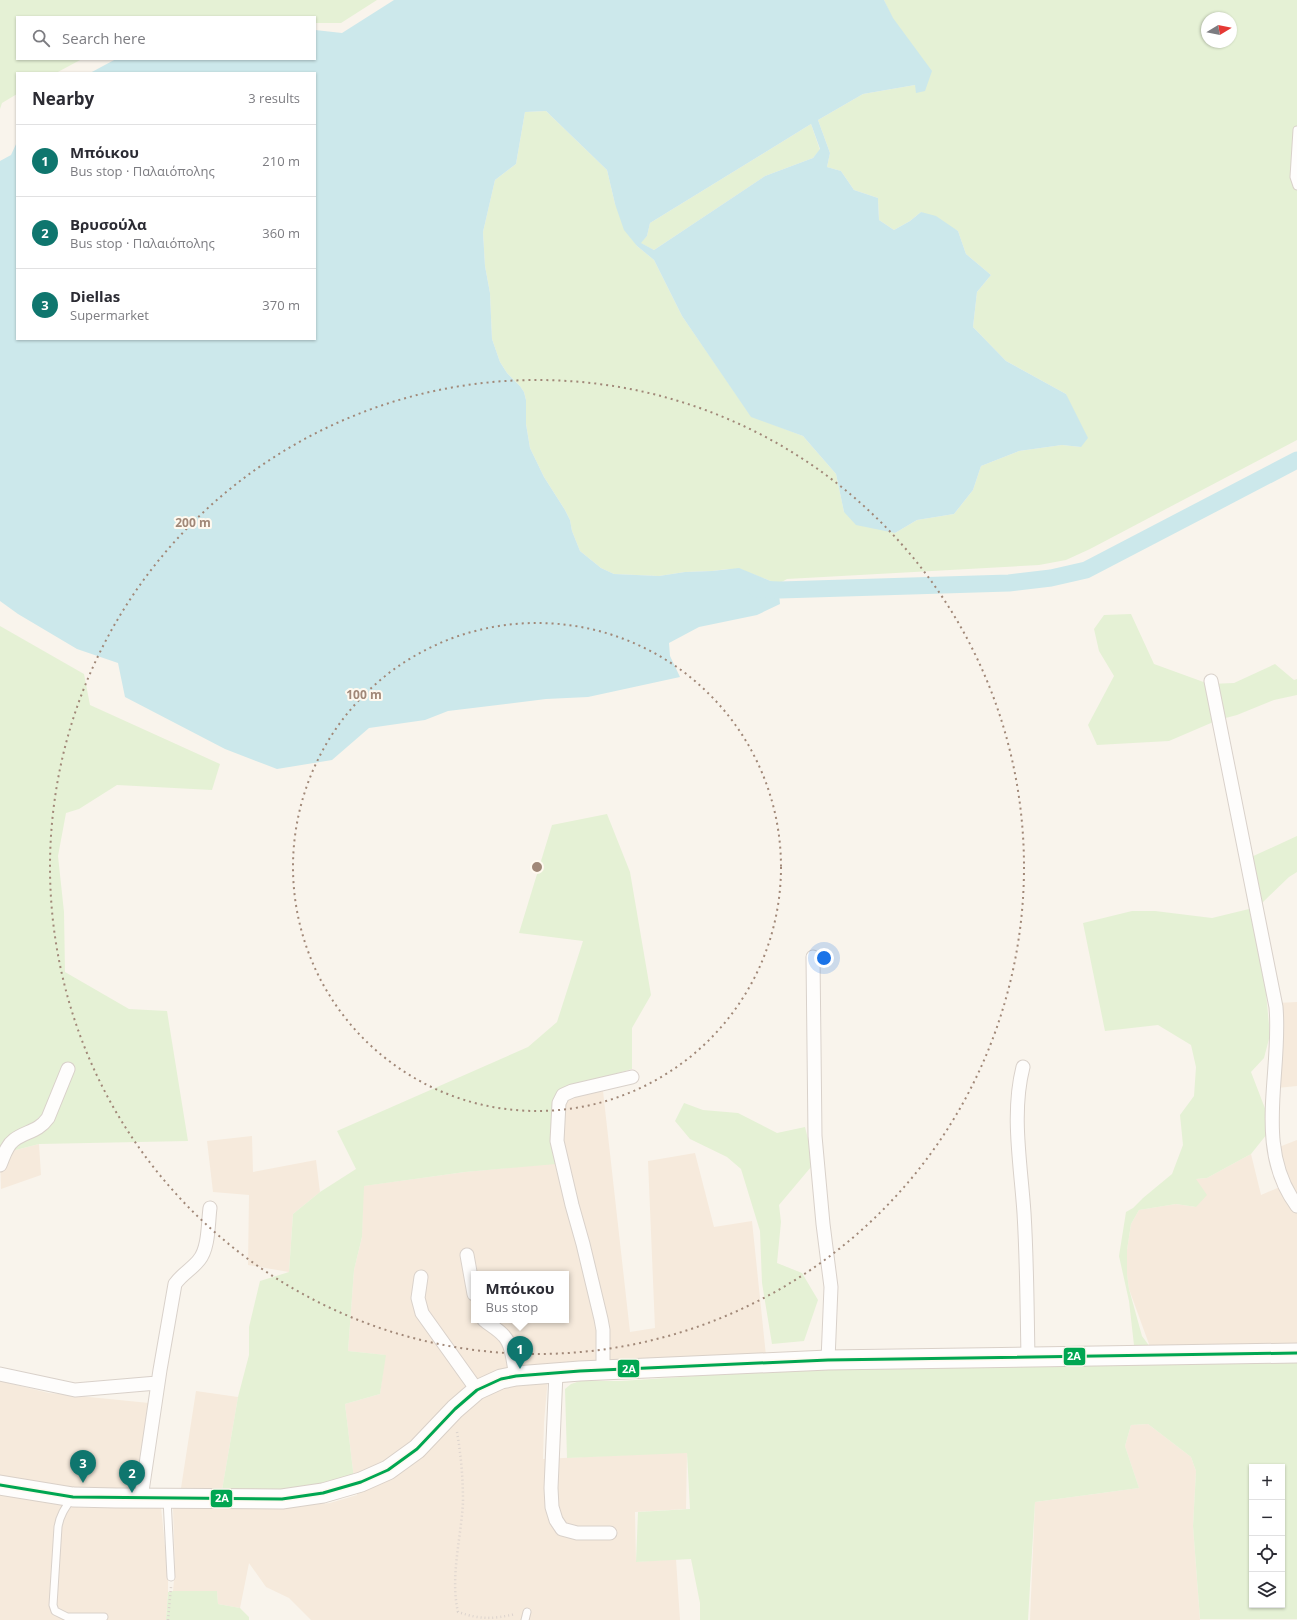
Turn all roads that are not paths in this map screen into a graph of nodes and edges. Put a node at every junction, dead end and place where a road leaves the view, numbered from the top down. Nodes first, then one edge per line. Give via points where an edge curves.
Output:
1 (1297, 130) edge
2 (1297, 186) edge
3 (1211, 681) dead end
4 (813, 957) dead end
5 (1023, 1067) dead end
6 (68, 1069) dead end
7 (632, 1077) dead end
8 (0, 1165) edge
9 (1297, 1206) edge
10 (210, 1208) dead end
11 (467, 1255) dead end
12 (421, 1277) dead end
13 (471, 1277) edge
14 (488, 1323) edge
15 (1297, 1353) edge
16 (1028, 1357) junction
17 (828, 1360) junction
18 (603, 1371) junction
19 (556, 1373) junction
20 (0, 1374) edge
21 (516, 1376) junction
22 (158, 1383) junction
23 (477, 1390) junction
24 (0, 1485) edge
25 (73, 1497) junction
26 (141, 1498) junction
27 (167, 1498) junction
28 (610, 1534) dead end
29 (171, 1577) road end
30 (527, 1612) road end
31 (104, 1617) dead end
32 (525, 1620) edge

1 - 2 lane via 1294,177
3 - 9 street via 1276,1007 1277,1043 1272,1141 1282,1182
4 - 17 street via 815,1136 831,1287
5 - 16 street via 1018,1089 1018,1122 1027,1260
6 - 8 street via 44,1124 15,1140 5,1151
7 - 18 street via 572,1091 563,1095 559,1103 558,1141 601,1319
10 - 22 street via 204,1253 175,1284
11 - 13 street
12 - 23 street via 418,1298 422,1313
14 - 21 street via 507,1340
15 - 16 main road
16 - 17 main road
17 - 18 main road
18 - 19 main road
19 - 21 main road
19 - 28 street via 551,1488 556,1520 562,1529 577,1533
20 - 22 street via 75,1390
21 - 23 main road via 501,1379
22 - 26 street
23 - 27 main road via 417,1449 401,1461 373,1477 339,1489 282,1499
24 - 25 main road
25 - 26 main road
25 - 31 lane via 64,1509 58,1527 54,1611 68,1617
26 - 27 main road
27 - 29 lane
30 - 32 lane

